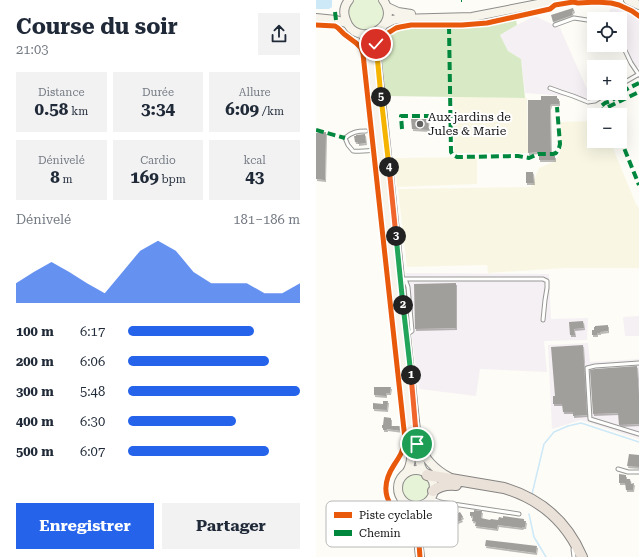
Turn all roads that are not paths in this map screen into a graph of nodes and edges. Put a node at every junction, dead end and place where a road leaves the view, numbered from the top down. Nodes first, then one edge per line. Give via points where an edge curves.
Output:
1 (349, 0) edge
2 (558, 0) edge
3 (628, 0) edge
4 (385, 4) edge
5 (639, 6) edge
6 (344, 9) junction
7 (427, 17) junction
8 (317, 18) edge
9 (587, 20) edge
10 (346, 23) junction
11 (384, 24) junction
12 (555, 25) dead end
13 (378, 31) junction
14 (362, 34) junction
15 (626, 52) edge
16 (639, 74) edge
17 (627, 81) edge
18 (550, 88) dead end
19 (597, 100) edge
20 (366, 131) dead end
21 (380, 148) junction
22 (403, 279) junction
23 (544, 320) dead end
24 (639, 363) edge
25 (417, 432) junction
26 (639, 434) edge
27 (618, 469) dead end
28 (639, 472) edge
29 (406, 473) junction
30 (425, 474) junction
31 (457, 481) junction
32 (429, 498) junction
33 (404, 501) edge
34 (424, 501) edge
35 (427, 501) edge
36 (437, 501) edge
37 (458, 505) edge
38 (519, 514) dead end
39 (419, 547) edge
40 (575, 554) edge
41 (420, 557) edge
42 (582, 557) edge

1 - 6 main road
2 - 7 main road via 472,17
3 - 5 main road
4 - 7 main road via 398,12
4 - 11 main road via 388,13
6 - 8 main road via 337,14
6 - 10 main road
7 - 11 main road via 398,18
8 - 10 main road
9 - 12 lane via 574,18
10 - 14 main road
11 - 13 main road
13 - 14 main road
13 - 22 main road via 376,51
14 - 21 main road via 370,54
15 - 16 lane
16 - 17 lane
18 - 19 lane via 588,102
20 - 21 lane via 351,133 345,138 348,145 353,151 359,152
21 - 29 main road via 411,452 410,468
22 - 23 lane via 543,279 547,281
22 - 25 main road via 406,334
24 - 26 lane via 587,368 590,419
25 - 30 main road via 419,459
25 - 31 main road via 422,450 430,463
27 - 28 lane
29 - 30 main road via 415,470
29 - 33 main road via 400,479 398,487 399,496
30 - 31 highway
30 - 32 main road via 432,482
31 - 42 highway via 504,488 537,502 563,525
32 - 34 main road
32 - 35 main road
32 - 36 lane
32 - 40 highway via 440,486 452,484 517,498 534,506 551,520 566,536
37 - 38 lane
39 - 41 main road

